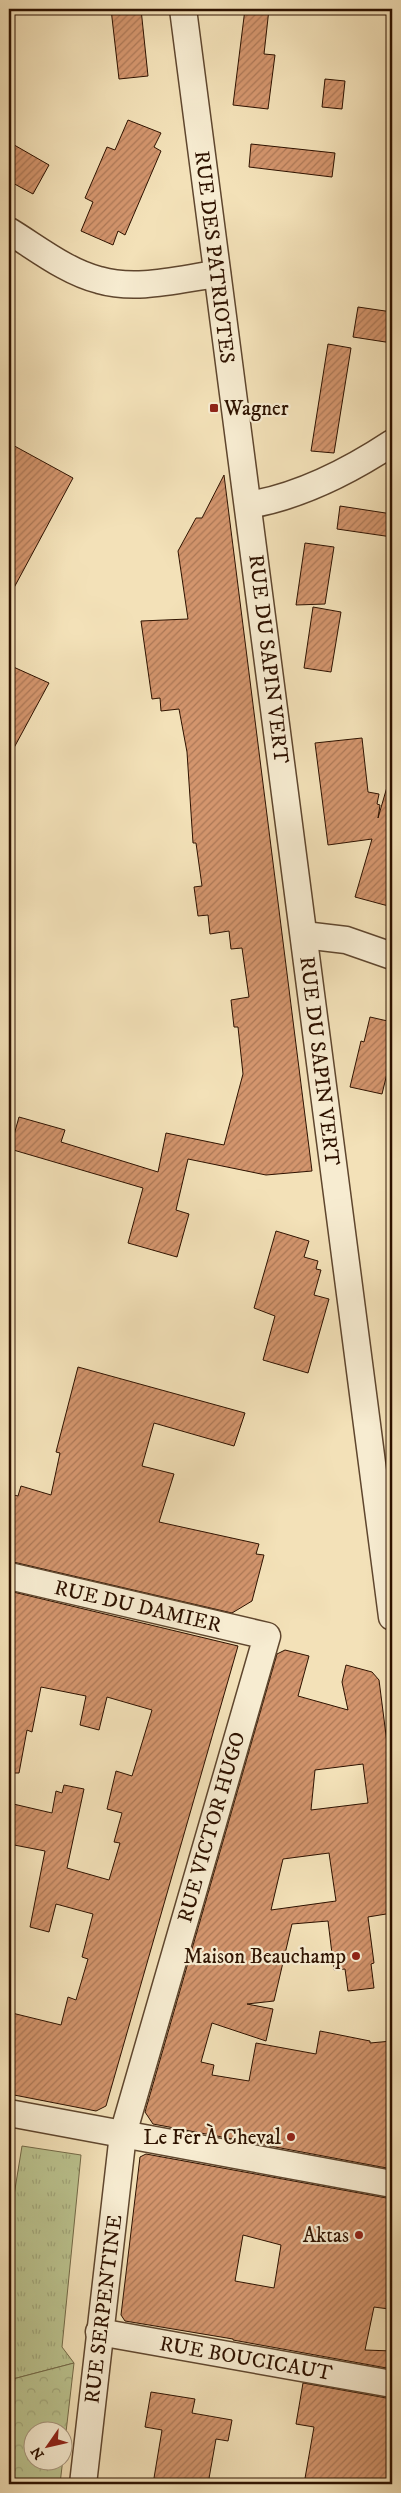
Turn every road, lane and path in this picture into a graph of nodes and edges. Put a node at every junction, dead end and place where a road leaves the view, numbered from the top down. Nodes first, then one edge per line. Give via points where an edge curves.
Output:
1 (183, 9) edge
2 (9, 231) edge
3 (217, 274) junction
4 (392, 443) edge
5 (249, 505) junction
6 (304, 935) junction
7 (392, 956) edge
8 (9, 1576) edge
9 (392, 1616) edge
10 (267, 1636) joint
11 (9, 2113) edge
12 (123, 2134) junction
13 (392, 2184) edge
14 (99, 2332) junction
15 (392, 2384) edge
16 (83, 2484) edge

1 - 3 street, RUE DES PATRIOTES
2 - 3 street via 77,271 100,280 144,284
3 - 5 street, RUE DES PATRIOTES
4 - 5 street via 320,484
5 - 6 street, RUE DU SAPIN VERT
6 - 7 street via 346,940
6 - 9 street, RUE DU SAPIN VERT
8 - 10 street, RUE DU DAMIER
10 - 12 street, RUE VICTOR HUGO
11 - 12 street
12 - 13 street
12 - 14 street, RUE SERPENTINE
14 - 15 street, RUE BOUCICAUT
14 - 16 street, RUE SERPENTINE

